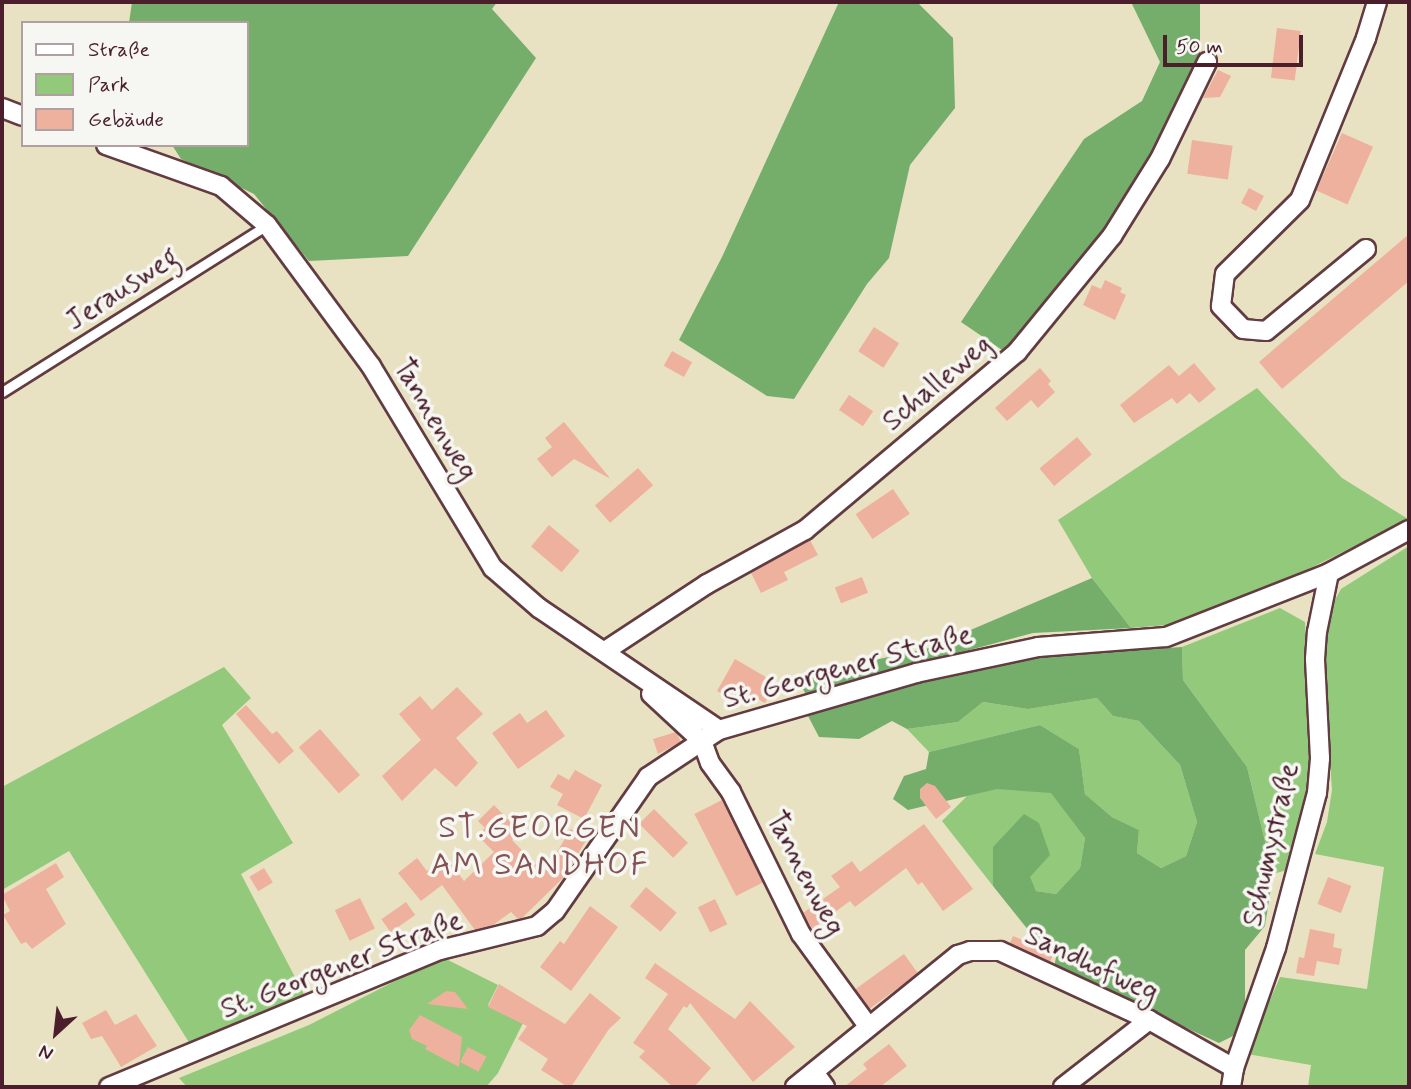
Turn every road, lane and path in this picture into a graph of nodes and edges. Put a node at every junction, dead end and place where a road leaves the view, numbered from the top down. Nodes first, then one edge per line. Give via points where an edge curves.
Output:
1 (1377, 2) edge
2 (1207, 62) dead end
3 (2, 108) edge
4 (21, 115) edge
5 (111, 147) edge
6 (267, 225) junction
7 (1366, 248) dead end
8 (2, 392) edge
9 (1409, 530) edge
10 (1329, 573) junction
11 (605, 651) junction
12 (719, 730) junction
13 (702, 741) junction
14 (1149, 1020) junction
15 (868, 1027) junction
16 (1234, 1068) junction
17 (814, 1072) junction
18 (109, 1087) edge
19 (795, 1087) edge
20 (825, 1087) edge
21 (1063, 1087) edge
22 (1231, 1087) edge

1 - 7 street via 1300,200 1225,274 1221,306 1243,329 1266,331
2 - 11 street, Schalleweg via 1160,159 1112,236 1017,352 805,530 707,584
3 - 4 street
5 - 6 street, Tannenweg via 220,187
6 - 8 lane, Jerausweg
6 - 11 street, Tannenweg via 371,366 493,568 539,608
9 - 10 street
10 - 12 street, St. Georgener Straße via 1166,637 1024,649 916,673
10 - 16 street, Schumystraße via 1315,659 1320,758 1317,793 1276,947
11 - 12 street, Tannenweg
11 - 13 street
12 - 13 street, St. Georgener Straße
13 - 15 street, Tannenweg via 801,934
13 - 18 street, St. Georgener Straße via 648,777 555,911 537,926 440,950
14 - 15 street, Sandhofweg via 1000,951 970,951 958,955
14 - 16 street, Sandhofweg
14 - 21 street
15 - 17 street, Sandhofweg
16 - 22 street, Schumystraße
17 - 19 street, Sandhofweg
17 - 20 street

